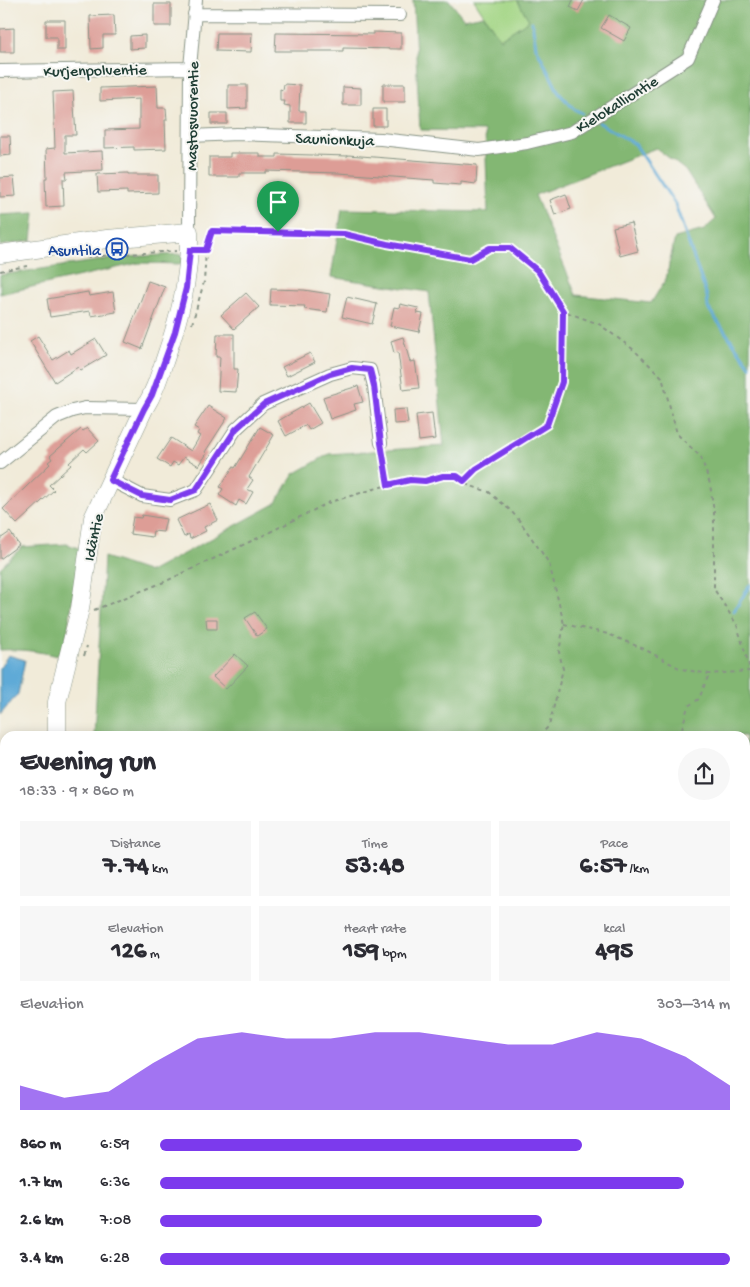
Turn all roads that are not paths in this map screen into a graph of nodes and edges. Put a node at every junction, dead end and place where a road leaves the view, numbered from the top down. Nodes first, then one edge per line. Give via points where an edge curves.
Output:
1 (196, 0) edge
2 (713, 0) edge
3 (194, 14) junction
4 (400, 15) dead end
5 (190, 68) junction
6 (0, 71) edge
7 (191, 136) junction
8 (479, 150) joint
9 (189, 232) junction
10 (0, 254) edge
11 (144, 409) junction
12 (381, 443) road end
13 (0, 464) edge
14 (110, 480) junction
15 (57, 731) edge

1 - 3 street, Mastosvuorentie
2 - 8 street, Kielokalliontie via 688,58 572,132
3 - 4 street
3 - 5 street, Mastosvuorentie
5 - 6 street, Kurjenpolventie
5 - 7 street, Mastosvuorentie
7 - 8 street, Saunionkuja via 237,134 381,139
7 - 9 street, Mastosvuorentie
9 - 10 street via 107,239
9 - 11 street, Idäntie via 198,250 175,332
11 - 13 street via 85,408 72,411 57,417
11 - 14 street, Idäntie
12 - 14 street via 370,370 352,368 330,374 264,404 236,429 196,490 170,500 142,496
14 - 15 street, Idäntie via 93,518 80,609 57,702

